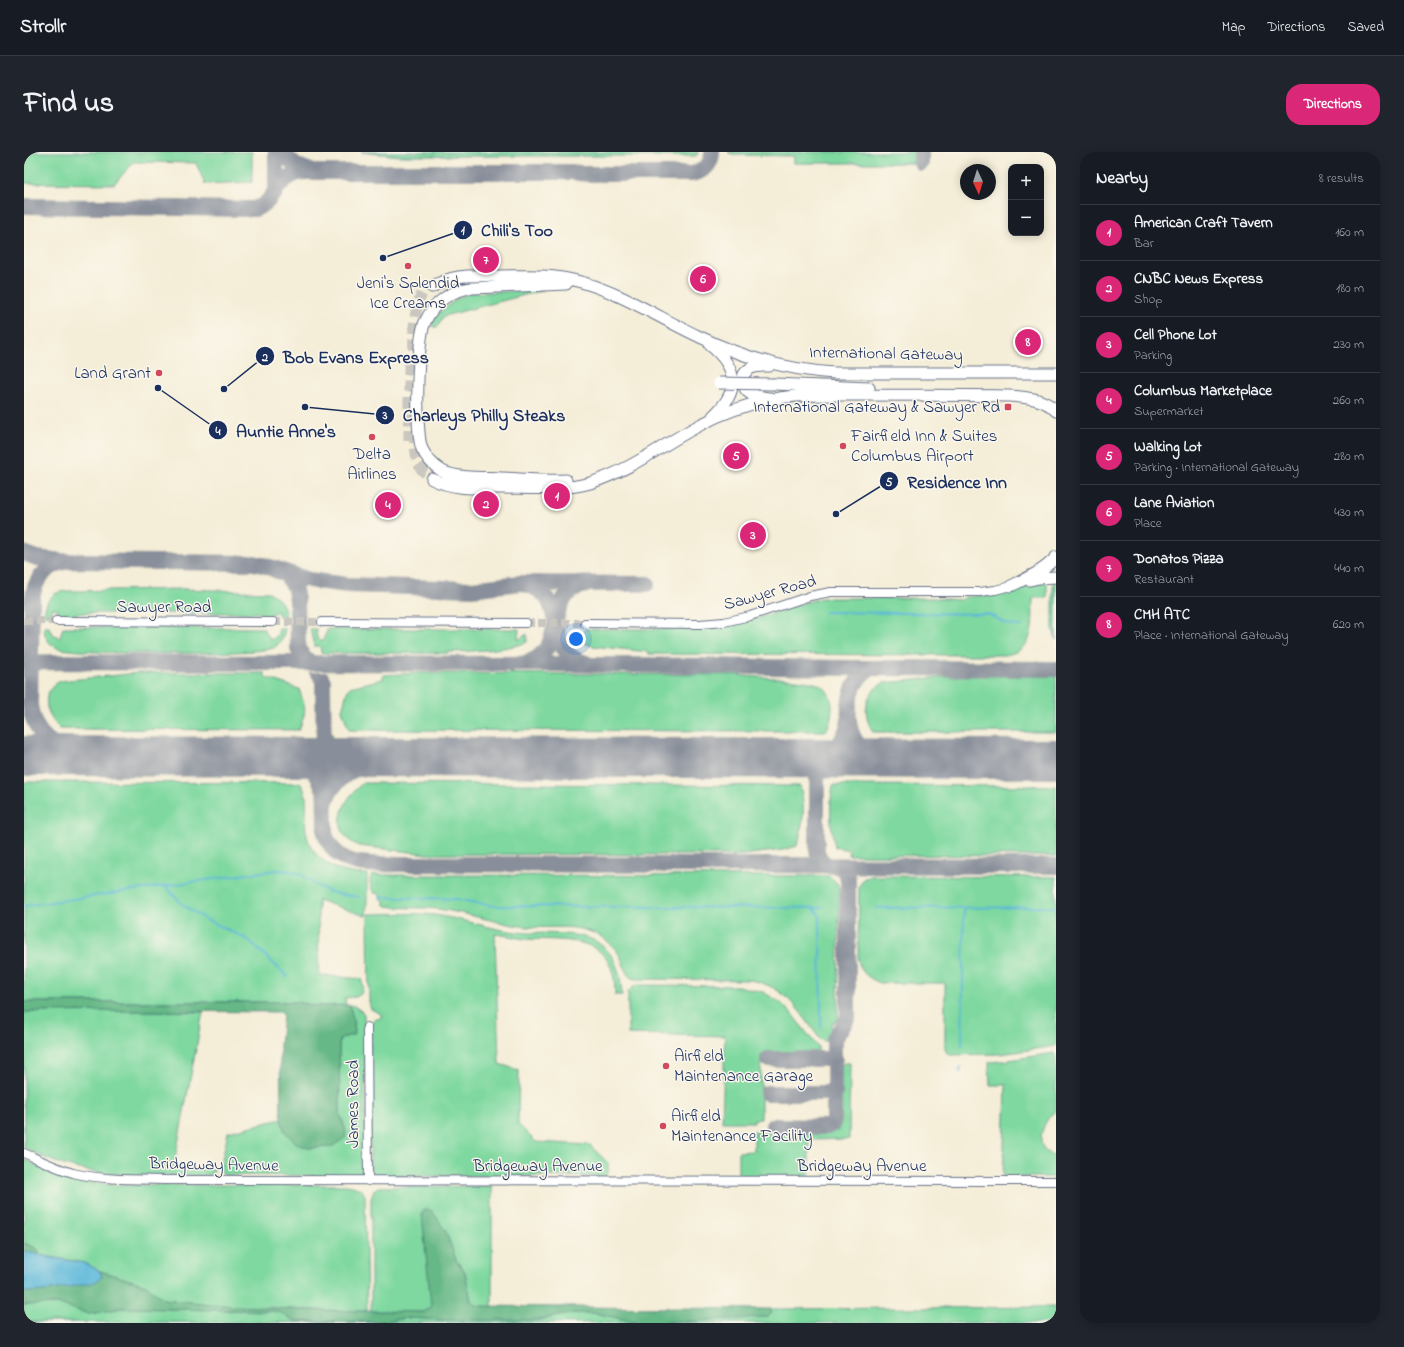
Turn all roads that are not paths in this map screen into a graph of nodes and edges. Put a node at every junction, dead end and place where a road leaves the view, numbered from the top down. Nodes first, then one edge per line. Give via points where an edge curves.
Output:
1 (432, 287) dead end
2 (610, 293) junction
3 (700, 338) junction
4 (810, 371) junction
5 (1056, 373) edge
6 (719, 383) dead end
7 (932, 395) junction
8 (780, 398) junction
9 (1056, 412) edge
10 (703, 423) junction
11 (634, 463) junction
12 (432, 480) tunnel mouth
13 (1056, 556) edge
14 (1056, 577) edge
15 (1011, 586) junction
16 (56, 621) tunnel mouth
17 (273, 622) tunnel mouth
18 (322, 622) tunnel mouth
19 (526, 623) tunnel mouth
20 (585, 623) tunnel mouth
21 (367, 1027) dead end
22 (24, 1153) edge
23 (368, 1181) junction
24 (1056, 1181) edge

1 - 2 main road via 440,281 458,276 549,276 581,282
2 - 3 main road, International Gateway
2 - 11 main road via 563,284 472,288 450,293 432,310 425,321 420,339 420,444 432,462 442,471 454,474 574,479 599,475
3 - 4 main road, International Gateway via 750,357
3 - 10 main road via 723,357 733,380 732,391 727,401
4 - 5 main road, International Gateway
4 - 8 main road via 765,366 746,371 743,384 750,394
6 - 7 main road, bridge via 876,389
7 - 8 main road
7 - 9 main road via 1027,397 1047,404
8 - 10 main road via 733,410
10 - 11 main road
11 - 12 main road via 590,482 563,487 462,487
13 - 15 main road via 1045,568
14 - 15 main road via 1038,578
15 - 20 street, Sawyer Road via 980,592 831,592 810,596 736,620 712,623
16 - 17 street, Sawyer Road
18 - 19 street
21 - 23 street, James Road
22 - 23 street, Bridgeway Avenue via 73,1173 98,1177
23 - 24 street, Bridgeway Avenue

